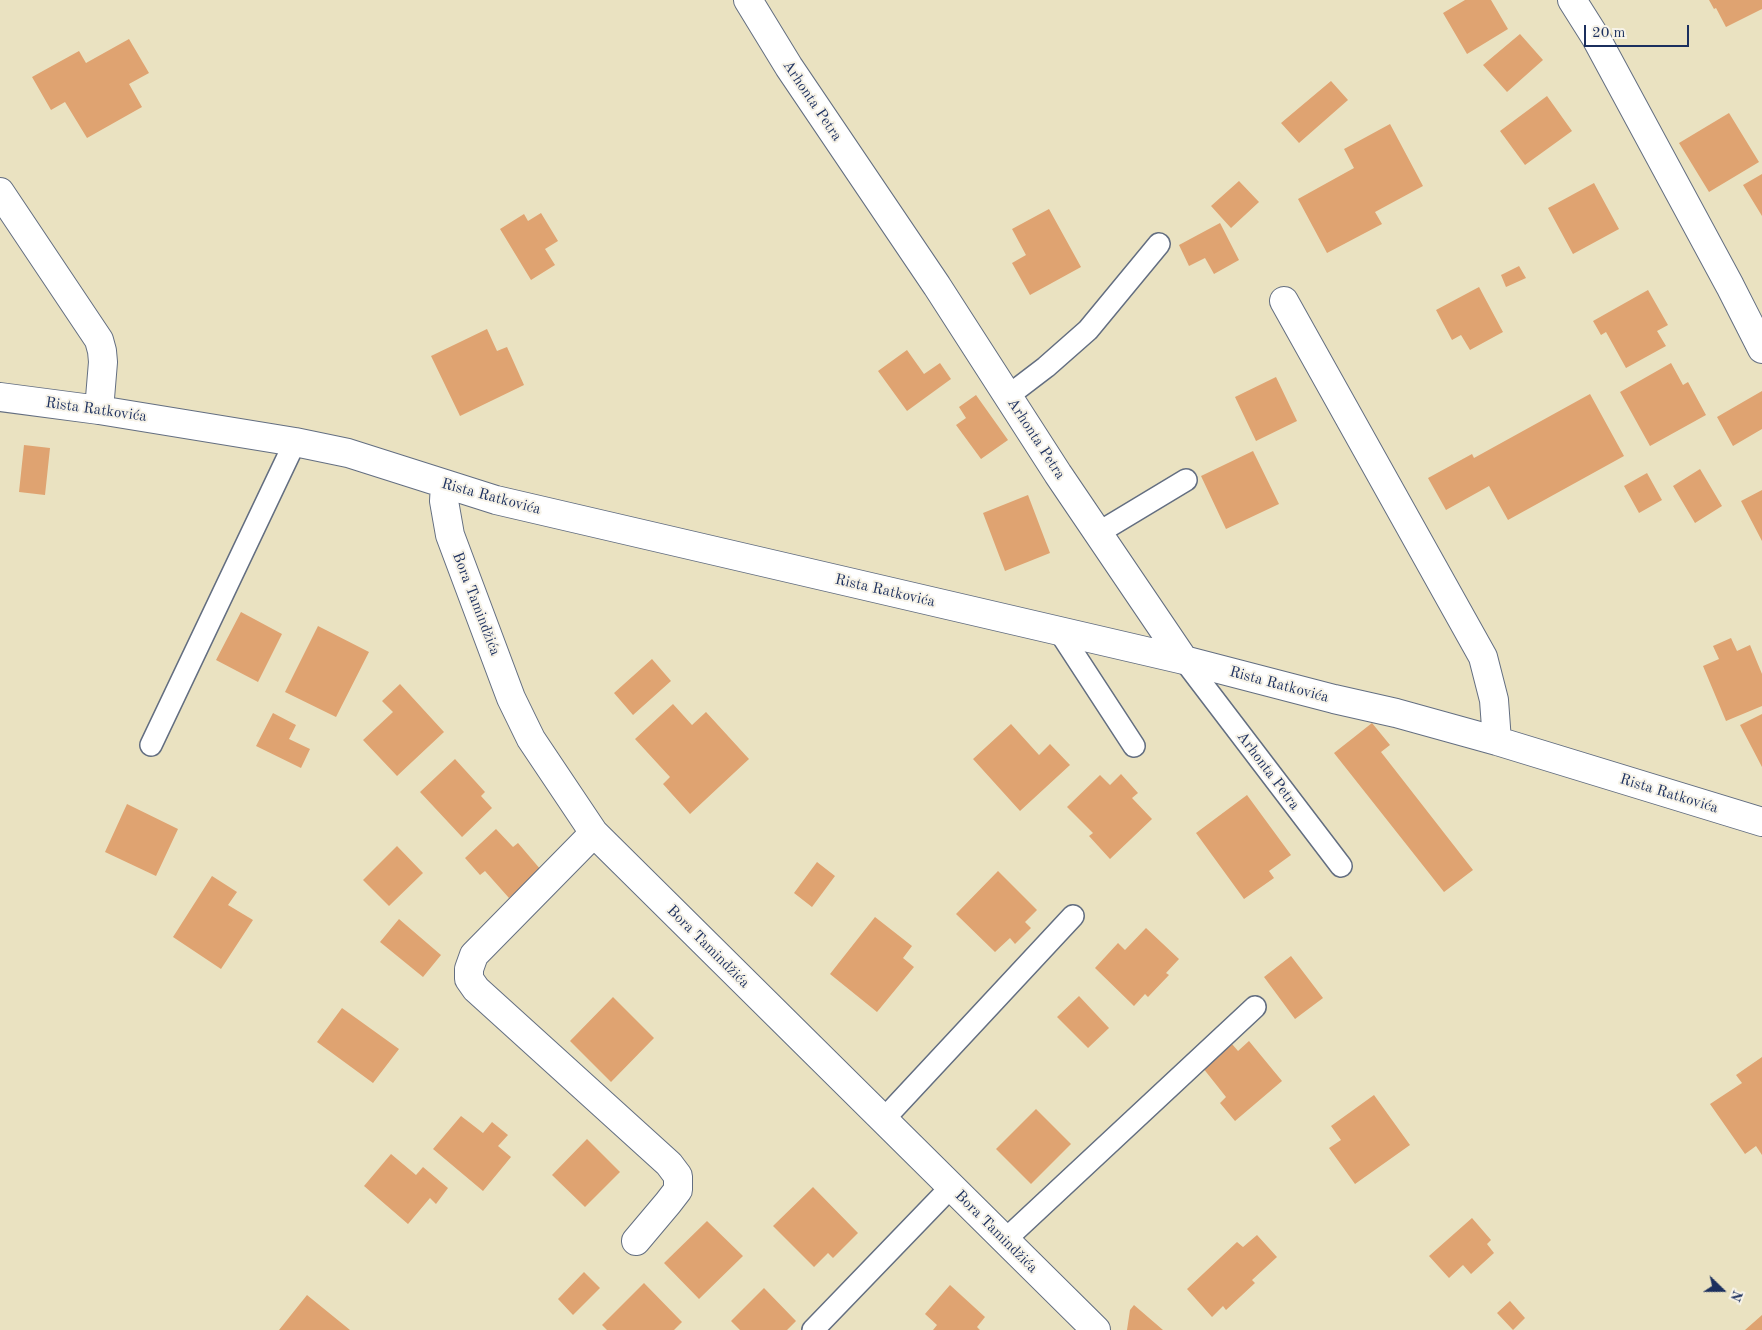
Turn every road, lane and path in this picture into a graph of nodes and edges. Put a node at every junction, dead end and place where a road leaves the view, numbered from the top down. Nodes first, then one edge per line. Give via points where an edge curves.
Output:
1 (748, 0) edge
2 (1572, 0) edge
3 (0, 192) edge
4 (1159, 244) dead end
5 (1284, 301) dead end
6 (1762, 349) edge
7 (1008, 396) junction
8 (0, 397) edge
9 (99, 410) junction
10 (295, 442) junction
11 (1186, 480) dead end
12 (445, 484) junction
13 (1098, 533) junction
14 (1059, 631) junction
15 (1184, 660) junction
16 (1497, 741) junction
17 (151, 746) dead end
18 (1134, 746) dead end
19 (1762, 822) edge
20 (594, 833) junction
21 (1341, 866) dead end
22 (1074, 916) dead end
23 (1254, 1007) dead end
24 (883, 1120) junction
25 (951, 1187) junction
26 (636, 1240) dead end
27 (1005, 1240) junction
28 (813, 1330) edge
29 (1096, 1330) edge

1 - 7 street, Arhonta Petra via 788,67
2 - 6 street via 1601,47
3 - 9 street via 99,340 103,362
4 - 7 lane via 1088,330
5 - 16 street via 1483,657 1494,700
7 - 13 street, Arhonta Petra
8 - 9 street, Rista Ratkovića
9 - 10 street, Rista Ratkovića
10 - 12 street, Rista Ratkovića via 364,458
10 - 17 lane
11 - 13 lane
12 - 14 street, Rista Ratkovića via 496,500
12 - 20 street, Bora Tamindžića via 444,501 450,535 511,698 531,739
13 - 15 street, Arhonta Petra
14 - 15 street, Rista Ratkovića
14 - 18 lane
15 - 16 street, Rista Ratkovića
15 - 21 lane, Arhonta Petra
16 - 19 street, Rista Ratkovića
20 - 24 street, Bora Tamindžića
20 - 26 street via 474,955 469,978 476,989 669,1164 678,1176 678,1190
22 - 24 lane
23 - 27 lane
24 - 25 street, Bora Tamindžića
25 - 27 street, Bora Tamindžića
25 - 28 lane
27 - 29 street, Bora Tamindžića

